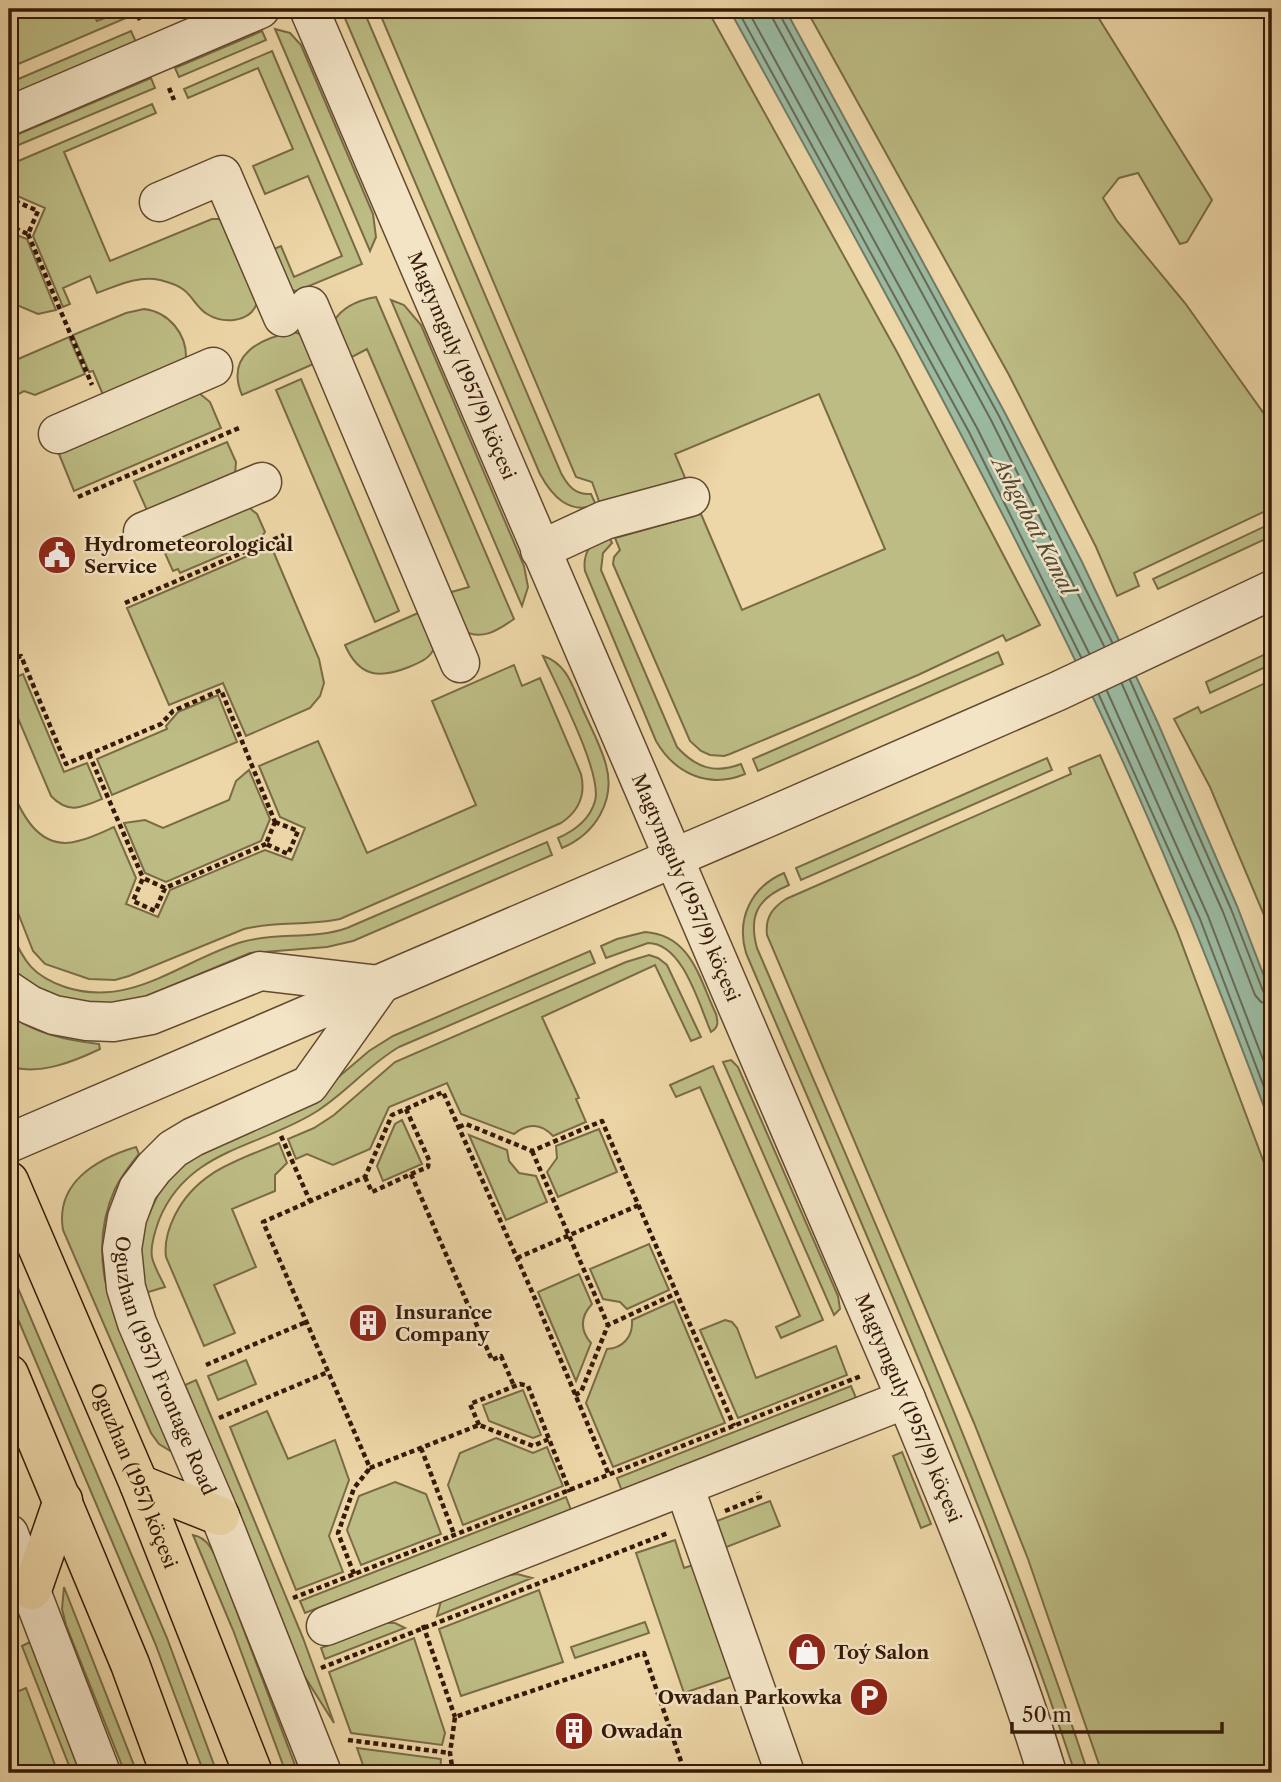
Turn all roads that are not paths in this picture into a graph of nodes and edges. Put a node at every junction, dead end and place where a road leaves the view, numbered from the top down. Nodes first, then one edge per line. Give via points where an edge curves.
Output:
1 (260, 9) edge
2 (309, 9) edge
3 (9, 116) edge
4 (159, 202) dead end
5 (213, 367) dead end
6 (58, 434) dead end
7 (261, 482) dead end
8 (690, 497) dead end
9 (143, 532) dead end
10 (540, 550) junction
11 (1272, 590) edge
12 (460, 663) dead end
13 (673, 859) junction
14 (380, 985) junction
15 (9, 991) edge
16 (9, 1143) edge
17 (9, 1181) edge
18 (9, 1374) edge
19 (906, 1399) junction
20 (139, 1484) junction
21 (684, 1486) junction
22 (62, 1500) junction
23 (220, 1516) junction
24 (9, 1534) edge
25 (32, 1590) junction
26 (326, 1626) dead end
27 (101, 1773) edge
28 (170, 1773) edge
29 (253, 1773) edge
30 (322, 1773) edge
31 (785, 1773) edge
32 (1047, 1773) edge

1 - 3 street
2 - 10 street, Magtymguly (1957/9) köçesi
4 - 12 street via 222,175 296,312
5 - 6 street
7 - 9 street
8 - 10 street via 605,520
10 - 13 street, Magtymguly (1957/9) köçesi
11 - 13 street via 1058,691
13 - 14 street
13 - 19 street, Magtymguly (1957/9) köçesi
14 - 15 street via 260,971 150,1015 113,1021 54,1015
14 - 16 street
14 - 23 street, Oguzhan (1957) Frontage Road via 309,1086 173,1149 138,1189 127,1217 122,1249 125,1289
17 - 20 main road, Oguzhan (1957) köçesi
18 - 22 main road
19 - 21 street
19 - 32 street, Magtymguly (1957/9) köçesi via 1023,1693
20 - 23 main road
20 - 29 main road, Oguzhan (1957) köçesi
21 - 26 street
21 - 31 street
22 - 25 main road
22 - 28 main road
23 - 30 street, Oguzhan (1957) Frontage Road
24 - 25 street
25 - 27 street

